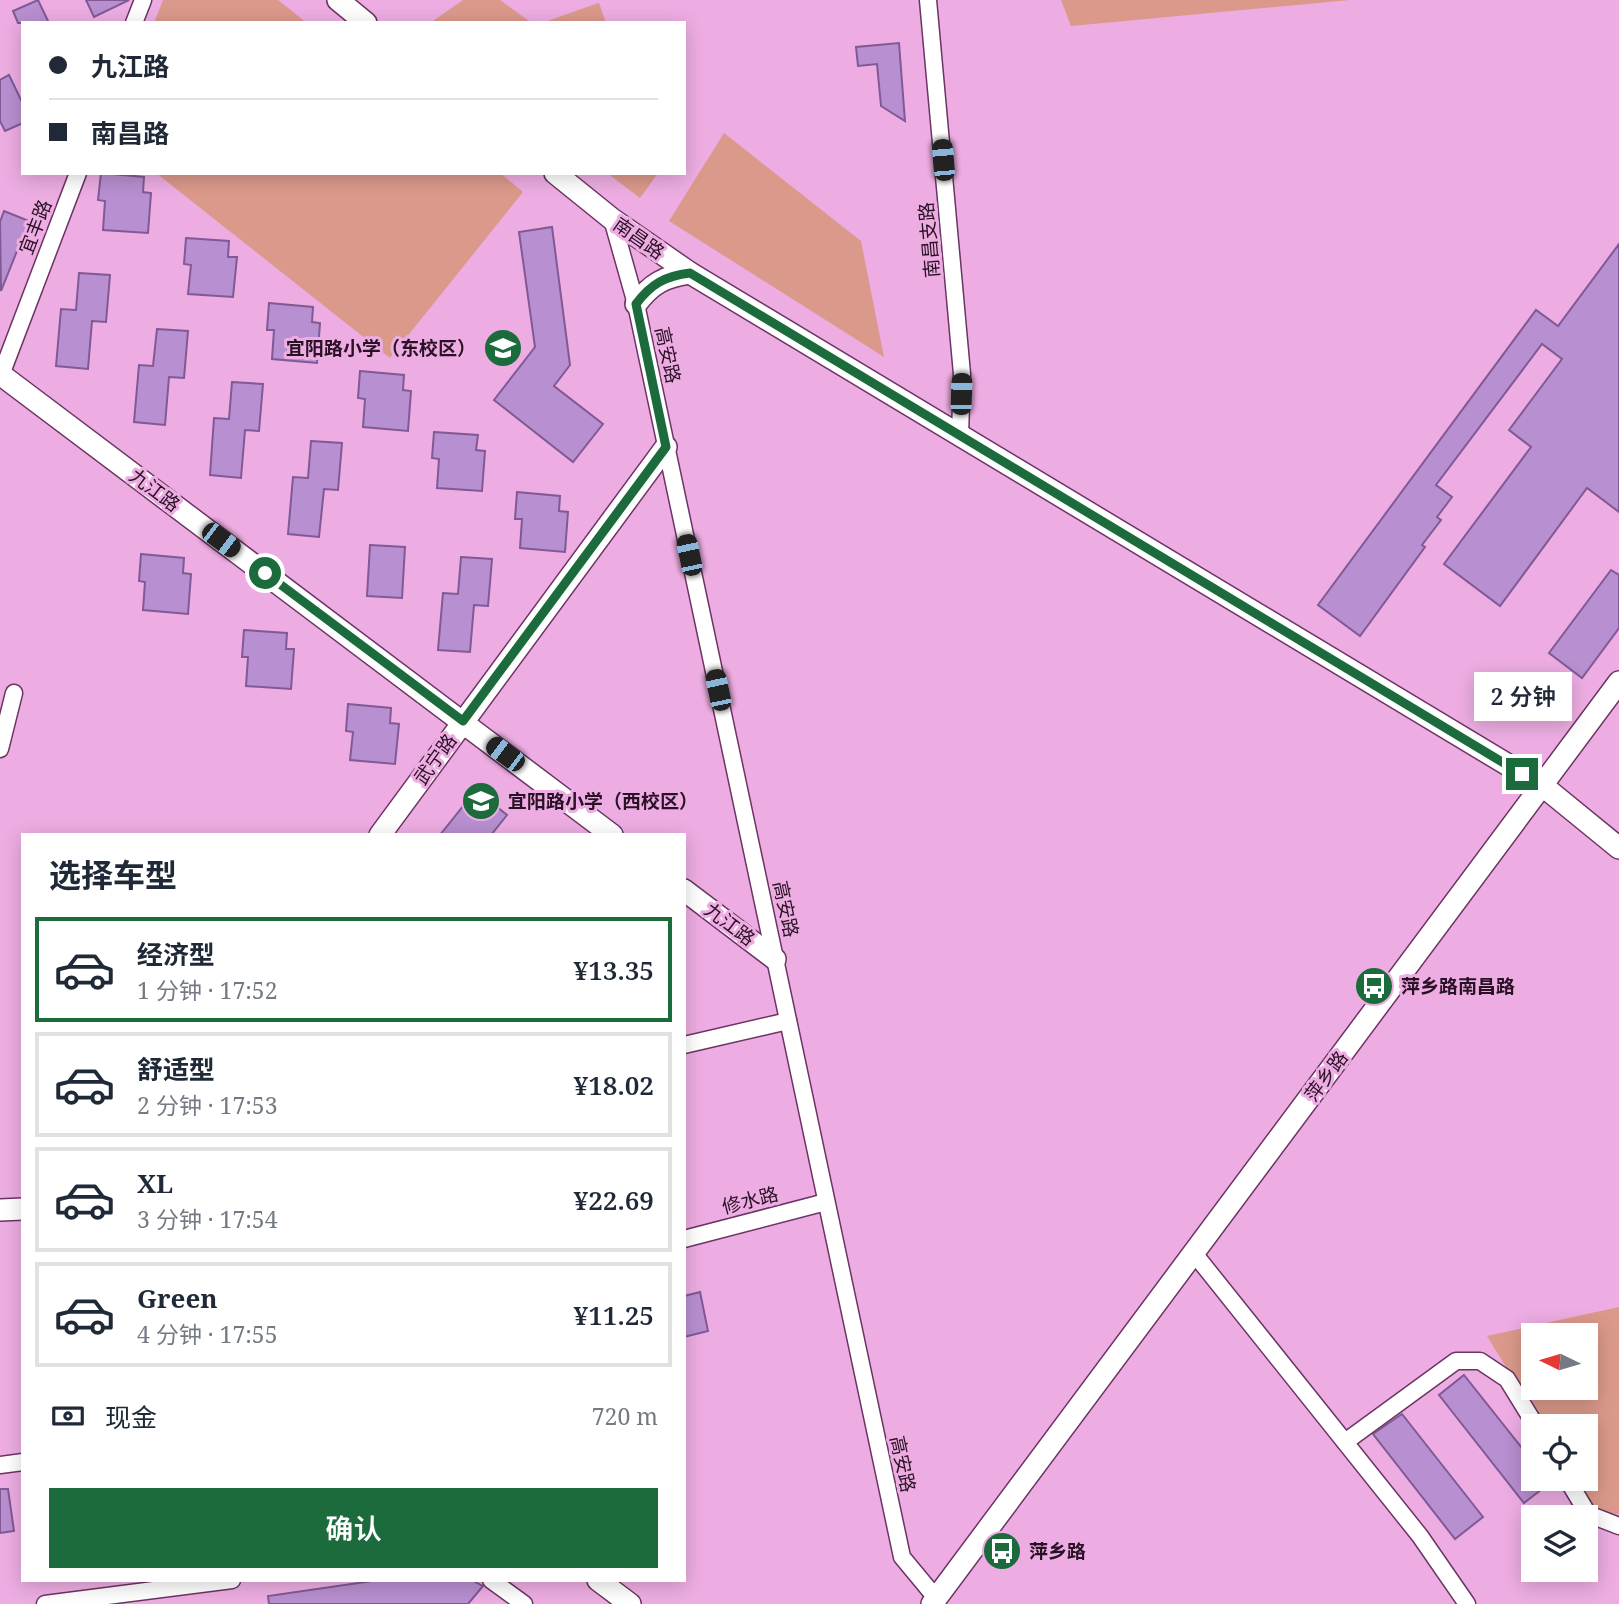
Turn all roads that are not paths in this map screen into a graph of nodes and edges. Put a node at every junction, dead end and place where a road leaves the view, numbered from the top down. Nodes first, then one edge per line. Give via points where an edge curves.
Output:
1 (143, 0) edge
2 (338, 0) edge
3 (928, 0) edge
4 (135, 21) edge
5 (364, 21) edge
6 (77, 175) edge
7 (557, 175) edge
8 (611, 219) junction
9 (690, 273) junction
10 (636, 304) junction
11 (1, 375) edge
12 (960, 435) junction
13 (666, 447) junction
14 (1619, 682) edge
15 (14, 693) dead end
16 (463, 721) junction
17 (0, 749) edge
18 (1543, 786) junction
19 (381, 833) edge
20 (609, 833) edge
21 (1619, 848) edge
22 (686, 892) edge
23 (775, 959) junction
24 (788, 1021) junction
25 (686, 1045) edge
26 (826, 1202) junction
27 (21, 1209) edge
28 (0, 1210) edge
29 (686, 1238) edge
30 (1194, 1252) junction
31 (1529, 1414) edge
32 (1345, 1442) junction
33 (21, 1462) edge
34 (0, 1465) edge
35 (1574, 1491) edge
36 (1619, 1526) edge
37 (216, 1582) edge
38 (494, 1582) edge
39 (601, 1582) edge
40 (934, 1601) edge
41 (45, 1604) edge
42 (524, 1604) edge
43 (630, 1604) edge
44 (1467, 1604) edge

1 - 4 street
2 - 5 main road
3 - 12 street, 南昌支路 via 962,374
6 - 11 street, 宜丰路
7 - 8 main road, 南昌路
8 - 9 main road, 南昌路
8 - 10 street, 高安路
9 - 10 main road via 658,282
9 - 12 main road, 南昌路
10 - 13 street, 高安路
11 - 16 main road, 九江路
12 - 18 main road, 南昌路
13 - 16 main road, 武宁路
13 - 23 street, 高安路
14 - 18 main road, 萍乡路
15 - 17 street
16 - 19 main road, 武宁路
16 - 20 main road, 九江路
18 - 21 main road, 南昌路
18 - 30 main road, 萍乡路
22 - 23 main road, 九江路
23 - 24 street, 高安路
24 - 25 street
24 - 26 street, 高安路
26 - 29 street, 修水路
26 - 40 street, 高安路 via 902,1557
27 - 28 main road
30 - 32 street
30 - 40 main road, 萍乡路
31 - 32 street via 1507,1379 1480,1361 1457,1361
32 - 44 street
33 - 34 street
35 - 36 street via 1588,1514
37 - 41 street
38 - 42 street
39 - 43 main road

